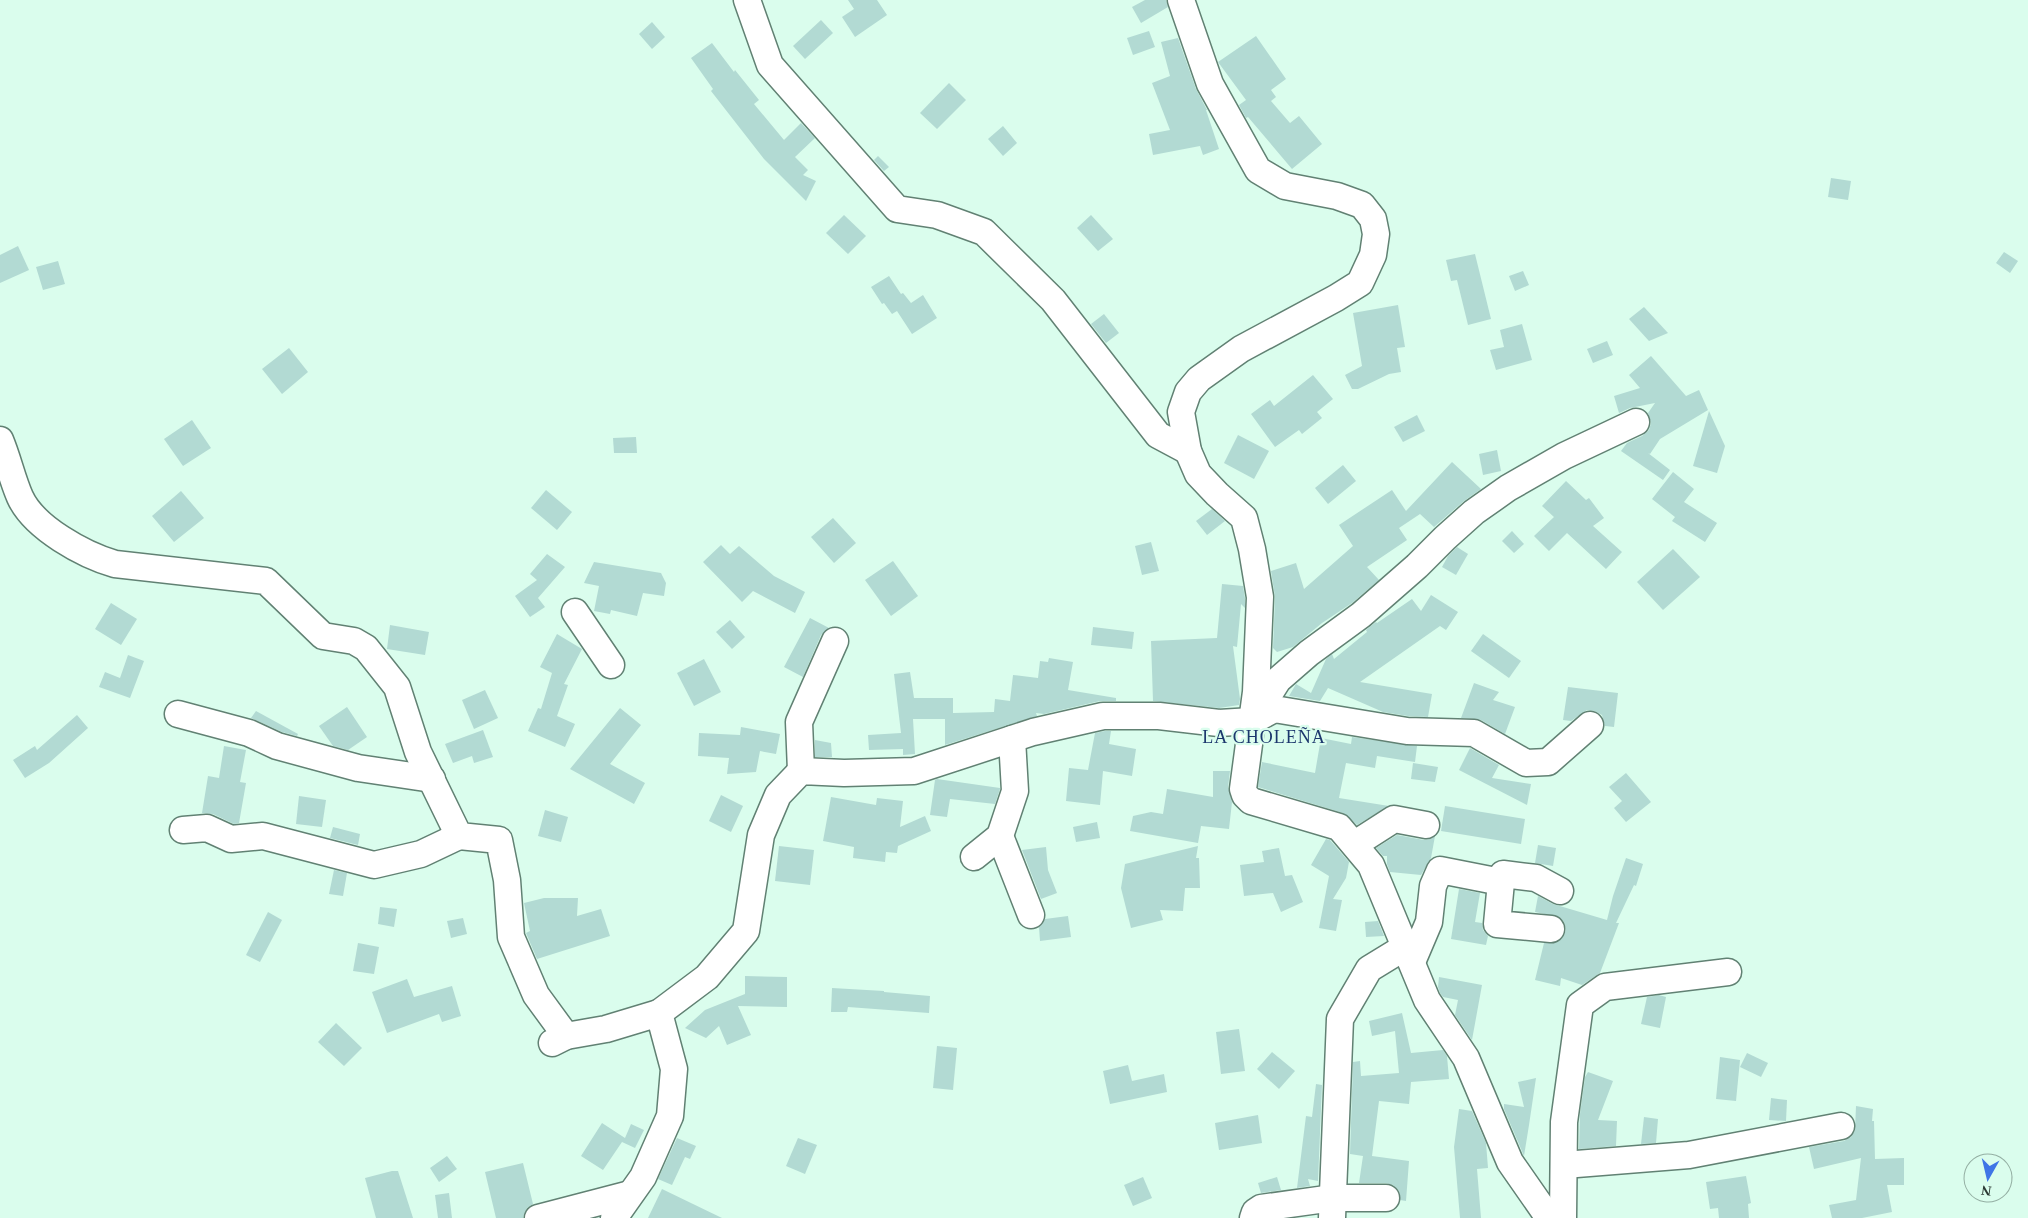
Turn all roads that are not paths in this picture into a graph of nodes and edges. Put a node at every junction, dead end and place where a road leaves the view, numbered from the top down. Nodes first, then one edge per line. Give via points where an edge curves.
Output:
1 (747, 0) edge
2 (1181, 0) edge
3 (1636, 422) dead end
4 (0, 440) edge
5 (1188, 451) junction
6 (575, 612) dead end
7 (835, 640) dead end
8 (610, 666) dead end
9 (178, 714) dead end
10 (1252, 721) junction
11 (1590, 725) dead end
12 (1012, 740) junction
13 (801, 771) junction
14 (432, 779) junction
15 (1426, 824) dead end
16 (183, 830) dead end
17 (460, 836) junction
18 (1000, 836) junction
19 (1355, 844) junction
20 (974, 856) dead end
21 (1501, 882) junction
22 (1560, 891) dead end
23 (1031, 915) dead end
24 (1551, 929) dead end
25 (1408, 954) junction
26 (1728, 972) dead end
27 (659, 1013) junction
28 (1841, 1126) dead end
29 (1564, 1165) junction
30 (630, 1194) junction
31 (1386, 1198) dead end
32 (1332, 1208) edge
33 (538, 1218) edge
34 (614, 1218) edge
35 (1253, 1218) edge
36 (1549, 1218) edge
37 (1563, 1218) edge

1 - 5 street via 770,65 897,209 937,215 984,232 1053,300 1158,435
2 - 5 street via 1210,84 1258,170 1285,186 1337,196 1362,205 1373,219 1376,234 1373,255 1360,283 1241,348 1199,379 1188,392 1181,412
3 - 10 street via 1564,456 1474,512 1361,615 1278,680
4 - 14 street via 21,500 37,520 66,542 96,559 115,564 266,581 322,636 354,641 366,648 397,687 418,752
5 - 10 street via 1198,474 1244,518 1252,549 1260,597
6 - 8 street
7 - 13 street via 800,722
9 - 14 street via 358,768
10 - 11 street via 1274,709 1408,731 1474,734 1526,763 1548,762
10 - 12 street via 1219,723 1159,716 1103,716
10 - 19 street via 1243,789 1245,796 1251,801 1339,827
12 - 13 street via 914,771
12 - 18 street via 1015,790
13 - 27 street via 778,795 761,835 746,931 707,977
14 - 17 street
15 - 19 street via 1394,819
16 - 17 street via 207,828 232,839 263,836 374,865 421,854
17 - 27 street via 499,840 507,880 511,937 559,1040
18 - 20 street
18 - 23 street
19 - 25 street via 1371,865
21 - 22 street via 1503,874 1536,878
21 - 24 street via 1497,924
21 - 25 street via 1440,870 1433,886 1429,922
25 - 32 street via 1369,968 1340,1019
25 - 36 street via 1427,1000 1466,1058 1510,1162
26 - 29 street via 1605,987 1580,1005 1564,1122
27 - 30 street via 674,1070 670,1116 643,1177
28 - 29 street via 1689,1155
29 - 37 street
30 - 33 street
30 - 34 street
31 - 32 street
32 - 35 street via 1261,1208

